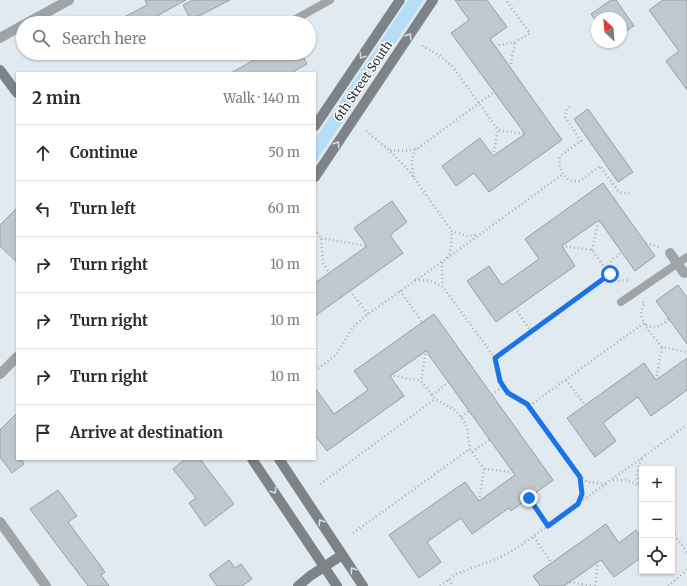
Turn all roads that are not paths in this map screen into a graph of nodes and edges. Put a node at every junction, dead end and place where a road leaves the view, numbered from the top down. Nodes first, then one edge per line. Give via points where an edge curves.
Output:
1 (68, 0) edge
2 (330, 0) edge
3 (400, 0) edge
4 (433, 0) edge
5 (39, 16) edge
6 (300, 16) edge
7 (16, 29) edge
8 (0, 38) edge
9 (2, 76) edge
10 (16, 92) edge
11 (16, 97) edge
12 (316, 125) edge
13 (316, 175) edge
14 (670, 253) dead end
15 (687, 257) edge
16 (677, 264) junction
17 (684, 273) dead end
18 (621, 302) dead end
19 (16, 358) edge
20 (0, 374) edge
21 (253, 460) edge
22 (280, 460) edge
23 (0, 522) edge
24 (342, 555) junction
25 (324, 566) junction
26 (46, 586) edge
27 (298, 586) edge
28 (337, 586) edge
29 (363, 586) edge

1 - 5 street
2 - 6 lane
3 -> 12 street, 6th Street South
13 -> 4 street, 6th Street South
7 - 8 street
9 - 10 street
9 - 11 street
14 - 16 street
15 - 16 lane
16 - 17 street
16 - 18 lane
19 - 20 street
21 -> 25 street
24 -> 22 street
23 - 26 street
24 - 25 street
29 -> 24 street
25 - 27 street
25 - 28 street

